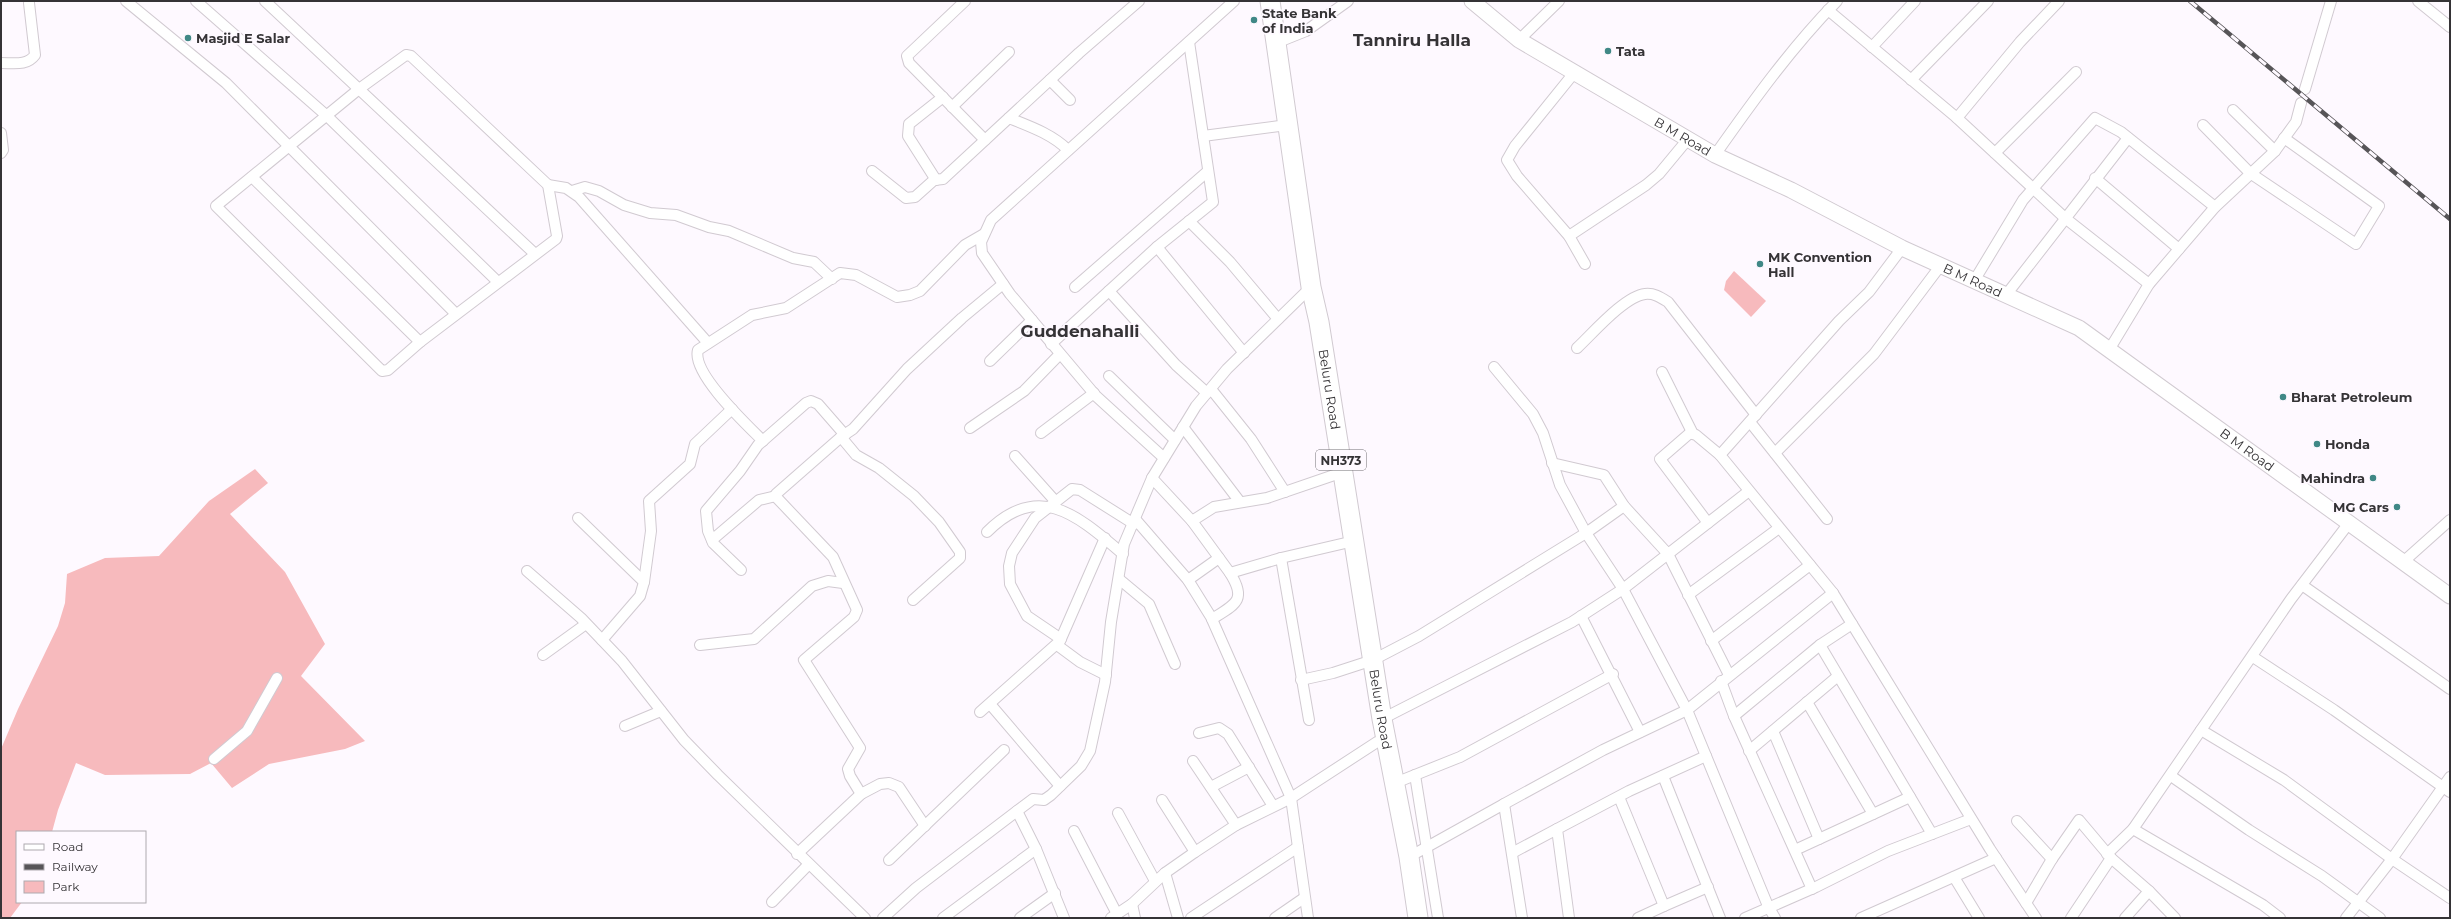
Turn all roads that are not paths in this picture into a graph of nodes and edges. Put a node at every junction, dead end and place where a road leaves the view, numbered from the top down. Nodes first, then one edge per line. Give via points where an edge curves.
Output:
1 (126, 1) edge
2 (196, 1) edge
3 (265, 1) edge
4 (965, 1) edge
5 (1139, 1) edge
6 (1234, 1) edge
7 (1270, 1) edge
8 (1348, 1) edge
9 (1472, 1) edge
10 (1560, 1) edge
11 (1837, 1) edge
12 (1915, 1) edge
13 (1988, 1) edge
14 (2060, 1) edge
15 (2331, 1) edge
16 (2418, 1) edge
17 (29, 3) dead end
18 (1828, 10) junction
19 (2450, 27) edge
20 (1519, 40) junction
21 (1188, 42) junction
22 (1276, 43) junction
23 (1872, 47) junction
24 (1009, 52) dead end
25 (1, 63) edge
26 (2076, 72) dead end
27 (1574, 73) junction
28 (1050, 80) junction
29 (1911, 80) junction
30 (359, 89) junction
31 (2305, 90) dead end
32 (943, 97) junction
33 (1070, 100) dead end
34 (2301, 103) dead end
35 (952, 107) junction
36 (2233, 110) dead end
37 (327, 116) junction
38 (1009, 118) junction
39 (1957, 118) junction
40 (1287, 125) junction
41 (2203, 126) dead end
42 (1, 133) edge
43 (1203, 136) junction
44 (2128, 138) junction
45 (2284, 138) junction
46 (1688, 139) junction
47 (985, 140) junction
48 (288, 148) junction
49 (1068, 150) junction
50 (2275, 151) junction
51 (1, 153) edge
52 (1995, 153) junction
53 (1715, 155) junction
54 (872, 171) dead end
55 (1208, 171) junction
56 (2250, 173) junction
57 (252, 177) junction
58 (2095, 178) junction
59 (936, 180) junction
60 (548, 185) junction
61 (2032, 190) junction
62 (572, 191) junction
63 (2215, 207) junction
64 (2064, 218) junction
65 (1189, 221) junction
66 (984, 234) junction
67 (1569, 236) junction
68 (1157, 247) junction
69 (1902, 248) junction
70 (2179, 249) junction
71 (535, 254) junction
72 (1585, 264) dead end
73 (1941, 265) junction
74 (832, 279) junction
75 (1974, 280) junction
76 (498, 282) junction
77 (1003, 284) junction
78 (2149, 284) junction
79 (1075, 287) dead end
80 (1311, 287) junction
81 (1109, 291) junction
82 (2006, 295) junction
83 (456, 314) junction
84 (1278, 319) junction
85 (1032, 320) junction
86 (420, 342) junction
87 (708, 343) junction
88 (1051, 344) junction
89 (1577, 348) dead end
90 (2110, 350) junction
91 (1244, 353) junction
92 (1060, 354) junction
93 (990, 361) dead end
94 (1494, 367) dead end
95 (1662, 372) dead end
96 (1109, 376) dead end
97 (1209, 391) junction
98 (1094, 393) junction
99 (732, 409) junction
100 (1753, 418) junction
101 (1183, 427) junction
102 (970, 428) dead end
103 (1041, 433) dead end
104 (1693, 434) junction
105 (843, 436) junction
106 (1175, 440) junction
107 (763, 441) junction
108 (1775, 453) junction
109 (1720, 455) junction
110 (1015, 456) dead end
111 (1164, 458) junction
112 (1552, 463) junction
113 (1343, 472) junction
114 (1152, 478) junction
115 (1749, 491) junction
116 (1285, 492) junction
117 (776, 496) junction
118 (1240, 502) junction
119 (1053, 504) junction
120 (1624, 506) junction
121 (578, 518) dead end
122 (1827, 519) dead end
123 (2450, 520) edge
124 (1192, 521) junction
125 (1135, 522) junction
126 (1708, 523) junction
127 (2349, 523) junction
128 (1779, 528) junction
129 (987, 532) dead end
130 (1586, 533) junction
131 (1105, 538) junction
132 (712, 540) junction
133 (1354, 541) junction
134 (1123, 554) junction
135 (1668, 554) junction
136 (1219, 558) junction
137 (1281, 558) junction
138 (2403, 562) junction
139 (1810, 565) junction
140 (741, 570) dead end
141 (527, 571) dead end
142 (1230, 573) junction
143 (1119, 579) junction
144 (1188, 580) junction
145 (644, 582) junction
146 (843, 582) junction
147 (2302, 585) junction
148 (1623, 589) junction
149 (1833, 593) junction
150 (1688, 595) junction
151 (2450, 596) edge
152 (913, 600) dead end
153 (1582, 616) junction
154 (1212, 619) junction
155 (586, 624) junction
156 (1852, 624) junction
157 (602, 640) junction
158 (1711, 641) junction
159 (1059, 642) junction
160 (700, 645) dead end
161 (1820, 645) junction
162 (543, 655) dead end
163 (2253, 657) junction
164 (1373, 660) junction
165 (1175, 664) dead end
166 (1613, 674) junction
167 (1106, 675) junction
168 (1838, 676) junction
169 (277, 678) dead end
170 (1725, 678) junction
171 (1301, 680) junction
172 (2450, 689) edge
173 (1807, 702) junction
174 (990, 704) junction
175 (1687, 710) junction
176 (661, 711) junction
177 (980, 712) dead end
178 (1734, 716) junction
179 (1382, 719) junction
180 (1309, 720) dead end
181 (625, 726) dead end
182 (2201, 730) junction
183 (1773, 731) junction
184 (1640, 732) junction
185 (1199, 733) dead end
186 (1387, 741) junction
187 (1004, 750) dead end
188 (1749, 751) junction
189 (1706, 756) junction
190 (214, 759) dead end
191 (1194, 761) dead end
192 (1249, 767) junction
193 (1415, 775) junction
194 (1662, 776) junction
195 (2171, 776) junction
196 (2450, 777) edge
197 (1395, 783) junction
198 (1060, 786) junction
199 (1211, 788) junction
200 (2447, 789) edge
201 (861, 794) junction
202 (1619, 797) junction
203 (1910, 797) junction
204 (1291, 798) junction
205 (1162, 800) dead end
206 (1504, 804) junction
207 (1273, 806) junction
208 (1017, 811) junction
209 (1118, 813) dead end
210 (1873, 814) junction
211 (1971, 819) junction
212 (2018, 821) dead end
213 (1236, 825) junction
214 (925, 826) junction
215 (1557, 829) junction
216 (2133, 829) junction
217 (1074, 831) dead end
218 (1932, 834) junction
219 (1819, 839) junction
220 (1298, 846) junction
221 (1426, 847) junction
222 (1036, 849) junction
223 (1795, 850) junction
224 (1195, 852) junction
225 (1512, 853) junction
226 (797, 854) junction
227 (2109, 856) junction
228 (1409, 857) junction
229 (1996, 858) junction
230 (2052, 859) junction
231 (2392, 859) junction
232 (889, 860) dead end
233 (808, 865) junction
234 (1165, 873) junction
235 (1954, 877) junction
236 (1155, 881) junction
237 (1708, 887) junction
238 (1812, 889) junction
239 (2149, 891) junction
240 (1054, 893) junction
241 (1304, 898) junction
242 (2450, 898) edge
243 (772, 902) dead end
244 (2358, 902) junction
245 (1132, 904) junction
246 (2026, 904) junction
247 (1664, 906) junction
248 (1768, 906) junction
249 (1114, 916) edge
250 (865, 918) edge
251 (883, 918) edge
252 (943, 918) edge
253 (1020, 918) edge
254 (1064, 918) edge
255 (1135, 918) edge
256 (1178, 918) edge
257 (1191, 918) edge
258 (1275, 918) edge
259 (1308, 918) edge
260 (1418, 918) edge
261 (1438, 918) edge
262 (1522, 918) edge
263 (1569, 918) edge
264 (1638, 918) edge
265 (1720, 918) edge
266 (1745, 918) edge
267 (1775, 918) edge
268 (1861, 918) edge
269 (1979, 918) edge
270 (2036, 918) edge
271 (2071, 918) edge
272 (2125, 918) edge
273 (2175, 918) edge
274 (2280, 918) edge
275 (2346, 918) edge
276 (2380, 918) edge

1 - 48 street via 226,83
2 - 37 street
3 - 30 street
4 - 32 street via 907,56 909,63
5 - 28 street
6 - 21 street
7 - 22 highway, Beluru Road / NH373
8 - 22 street via 1306,31
9 - 20 street, B M Road
10 - 20 street
11 - 18 street
12 - 23 street
13 - 29 street
14 - 39 street via 2020,42
15 - 31 street
16 - 19 street
17 - 25 street via 35,55 30,61 23,63
18 - 23 street
18 - 53 street via 1788,55
20 - 27 street, B M Road
21 - 43 street
21 - 49 street
22 - 40 highway, Beluru Road / NH373
23 - 29 street
24 - 35 street
26 - 52 street
27 - 46 street, B M Road
27 - 67 street via 1506,160
28 - 33 street
28 - 38 street
29 - 39 street
30 - 37 street
30 - 60 street via 409,55
30 - 71 street
32 - 35 street
32 - 59 street via 907,128 908,136
34 - 45 street via 2296,122
35 - 47 street
36 - 50 street
37 - 48 street
37 - 76 street
38 - 47 street
38 - 49 street via 1034,128 1061,143
39 - 52 street
40 - 43 street
40 - 80 highway, Beluru Road / NH373
41 - 56 street
42 - 51 street
43 - 55 street
44 - 58 street
44 - 61 street via 2094,118
44 - 63 street
45 - 50 street
45 - 56 street via 2379,206 2356,244
46 - 53 street, B M Road
46 - 67 street via 1659,174 1646,185
47 - 59 street via 943,179
48 - 57 street
48 - 83 street
49 - 66 street via 991,220
50 - 56 street
52 - 61 street
53 - 69 street, B M Road via 1791,190
54 - 59 street via 906,198 915,197
55 - 65 street via 1213,202
55 - 79 street
56 - 63 street
57 - 86 street
57 - 86 street via 218,203 216,208 379,370 386,371
58 - 64 street
58 - 70 street
60 - 62 street
60 - 71 street via 557,238
61 - 64 street
61 - 75 street via 2023,200
62 - 74 street via 584,187 598,191 624,205 650,213 676,215 729,231 793,258 814,262
62 - 87 street via 595,213
63 - 70 street
64 - 78 street
64 - 82 street
65 - 68 street
65 - 84 street via 1230,262
66 - 74 street via 965,245 920,291 910,296 897,297 847,272 840,273
66 - 77 street via 981,242 982,253
67 - 72 street
68 - 81 street
68 - 91 street
69 - 73 street, B M Road
69 - 100 street via 1869,292 1839,321
70 - 78 street
71 - 76 street
73 - 75 street, B M Road
73 - 108 street via 1874,354
74 - 87 street via 786,308 752,315
75 - 82 street, B M Road
76 - 83 street
77 - 85 street
77 - 105 street via 962,318 908,369 854,429
78 - 90 street
80 - 84 street
80 - 113 highway, Beluru Road / NH373
81 - 88 street
81 - 97 street via 1176,364
82 - 90 street, B M Road via 2079,328
83 - 86 street
84 - 91 street
85 - 88 street
85 - 93 street
87 - 99 street via 698,350 699,362 717,394
88 - 92 street
89 - 100 street via 1633,298 1645,294 1657,295 1668,302
90 - 127 street, B M Road
91 - 97 street
92 - 98 street
92 - 102 street via 1024,391
94 - 112 street via 1533,414 1543,432
95 - 104 street
96 - 106 street
97 - 101 street
97 - 116 street via 1251,439
98 - 103 street
98 - 111 street
99 - 107 street
99 - 145 street via 695,444 690,464 649,501 651,531
100 - 108 street
100 - 109 street
101 - 106 street
101 - 118 street
104 - 109 street
104 - 126 street via 1690,433 1660,459
105 - 107 street via 818,404 811,401
105 - 117 street via 778,491
105 - 152 street via 856,455 879,468 914,496 939,522 960,552 960,558
106 - 111 street
107 - 132 street via 706,511
108 - 122 street
109 - 115 street
110 - 119 street
111 - 114 street
112 - 120 street via 1604,475
112 - 130 street via 1560,485
113 - 116 street
113 - 133 highway, Beluru Road / NH373
114 - 124 street
114 - 125 street
115 - 126 street
115 - 128 street
116 - 118 street
117 - 132 street via 759,500
117 - 146 street via 833,557
118 - 124 street via 1214,507
119 - 125 street via 1068,491 1076,488
119 - 129 street via 1034,505 1006,515
119 - 131 street via 1084,520
119 - 159 street via 1036,518 1012,553 1009,566 1010,584 1027,616
120 - 130 street
120 - 135 street
121 - 145 street
123 - 138 street
124 - 136 street
125 - 134 street via 1124,544
125 - 144 street
126 - 135 street
127 - 138 street, B M Road
127 - 147 street
128 - 139 street
128 - 150 street
130 - 148 street
130 - 164 street via 1419,636
131 - 134 street
131 - 159 street
132 - 140 street
133 - 137 street
133 - 164 highway, Beluru Road / NH373
134 - 143 street
135 - 148 street
135 - 150 street
136 - 142 street
136 - 144 street
137 - 142 street
137 - 171 street
138 - 151 street, B M Road
139 - 149 street
139 - 158 street
141 - 155 street
142 - 154 street via 1239,587 1238,596 1228,610
143 - 165 street via 1149,604
143 - 167 street via 1111,622
144 - 154 street
145 - 157 street via 640,596
146 - 160 street via 828,581 812,586 754,639
146 - 201 street via 857,613 806,657 804,662 825,690 860,748 848,769
147 - 163 street
147 - 172 street
148 - 153 street
148 - 175 street
149 - 156 street
149 - 170 street
150 - 158 street
153 - 166 street
153 - 179 street via 1422,701
154 - 204 street
155 - 157 street
155 - 162 street
156 - 161 street
156 - 211 street
157 - 176 street via 622,660
158 - 170 street
159 - 167 street via 1080,662
159 - 174 street
161 - 168 street
161 - 178 street
163 - 182 street
163 - 200 street
164 - 171 street
164 - 179 highway, Beluru Road / NH373
166 - 184 street
166 - 193 street via 1460,757
167 - 198 street via 1090,751 1081,766
168 - 173 street
168 - 203 street
169 - 190 street via 247,731
170 - 175 street
170 - 178 street
171 - 180 street
173 - 183 street
173 - 210 street
174 - 177 street
174 - 198 street
175 - 184 street
175 - 189 street
176 - 181 street
176 - 226 street via 684,740
178 - 188 street
179 - 186 highway, Beluru Road / NH373
182 - 195 street
182 - 231 street via 2284,780
183 - 188 street
183 - 219 street
184 - 206 street
185 - 192 street via 1219,728 1223,730
186 - 197 highway, Beluru Road / NH373
186 - 204 street via 1377,742
187 - 214 street
188 - 223 street
189 - 194 street
189 - 248 street
191 - 199 street
192 - 199 street
192 - 207 street
193 - 197 street
193 - 221 street
194 - 202 street
194 - 237 street
195 - 216 street
195 - 244 street
196 - 200 street
197 - 228 highway, Beluru Road / NH373
198 - 208 street via 1044,800 1033,799
199 - 213 street
200 - 231 street
201 - 214 street via 880,784 899,787
201 - 226 street
202 - 215 street
202 - 247 street
203 - 210 street
203 - 218 street
204 - 207 street
204 - 220 street
205 - 224 street
206 - 221 street
206 - 225 street
207 - 213 street
208 - 222 street
208 - 251 street via 916,888
209 - 236 street
210 - 219 street
211 - 218 street
211 - 229 street
212 - 230 street
213 - 224 street
214 - 232 street
215 - 225 street
215 - 263 street
216 - 227 street
216 - 274 street via 2263,905
217 - 249 street
218 - 238 street via 1888,851
219 - 223 street
220 - 241 street
220 - 257 street
221 - 228 street
221 - 261 street
222 - 240 street
222 - 252 street
223 - 238 street
224 - 234 street
225 - 262 street
226 - 233 street
227 - 230 street via 2078,820
227 - 239 street
227 - 271 street
228 - 260 highway, Beluru Road / NH373
229 - 235 street
229 - 246 street
230 - 246 street
231 - 242 street
231 - 244 street
233 - 243 street
233 - 250 street
234 - 236 street
234 - 256 street
235 - 268 street
235 - 269 street
236 - 245 street
237 - 247 street
237 - 265 street
238 - 248 street
239 - 272 street
239 - 273 street
240 - 253 street
240 - 254 street
241 - 258 street
241 - 259 street
244 - 275 street
244 - 276 street
245 - 249 street
245 - 255 street
246 - 270 street
247 - 264 street
248 - 266 street
248 - 267 street

